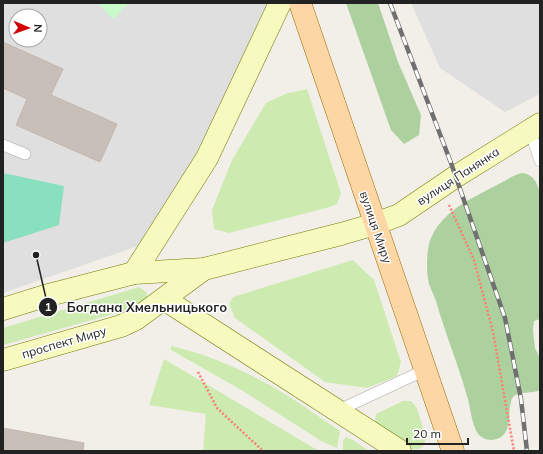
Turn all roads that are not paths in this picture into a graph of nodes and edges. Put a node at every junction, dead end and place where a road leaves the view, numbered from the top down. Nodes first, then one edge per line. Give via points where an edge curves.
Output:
1 (280, 3) edge
2 (300, 3) edge
3 (535, 127) edge
4 (3, 144) edge
5 (25, 154) dead end
6 (540, 161) edge
7 (375, 224) junction
8 (204, 269) junction
9 (134, 273) junction
10 (164, 299) junction
11 (3, 309) edge
12 (3, 360) edge
13 (425, 370) junction
14 (337, 411) junction
15 (400, 451) edge
16 (453, 451) edge

1 - 9 main road via 207,158
2 - 7 main road, вулиця Миру
3 - 6 lane
3 - 7 main road, вулиця Панянка via 399,215
4 - 5 lane
7 - 8 main road, проспект Миру
7 - 13 main road, вулиця Миру
8 - 9 main road, проспект Миру
8 - 10 main road, проспект Миру
9 - 11 main road, проспект Миру
10 - 12 main road, проспект Миру via 122,326
10 - 14 main road
13 - 14 lane
13 - 16 main road, вулиця Миру
14 - 15 main road

